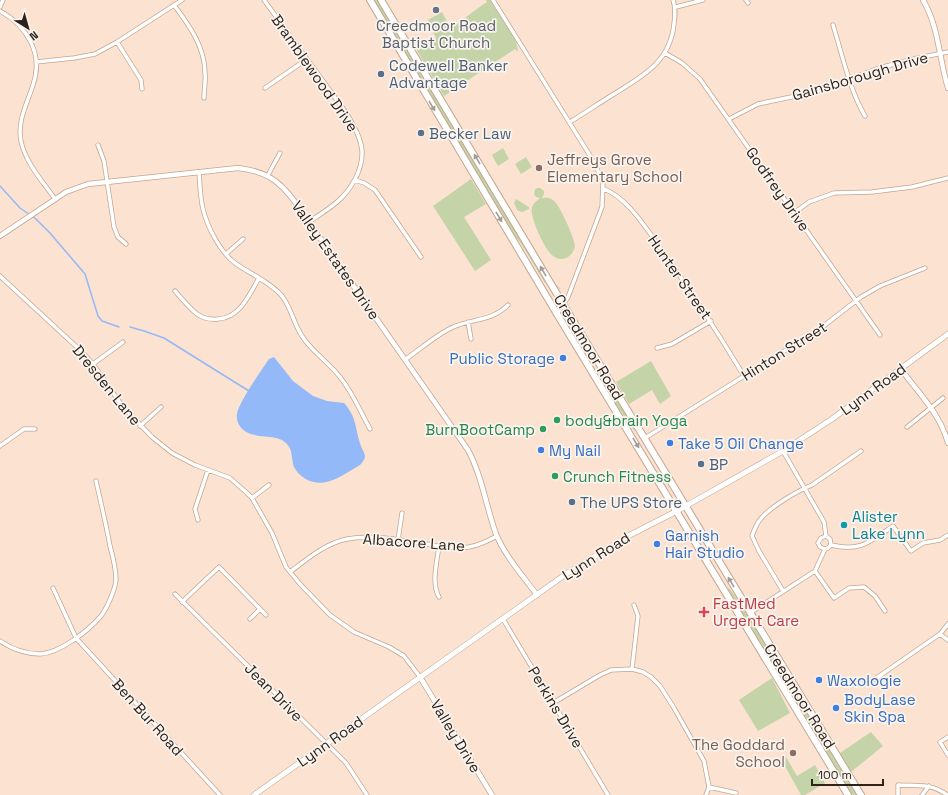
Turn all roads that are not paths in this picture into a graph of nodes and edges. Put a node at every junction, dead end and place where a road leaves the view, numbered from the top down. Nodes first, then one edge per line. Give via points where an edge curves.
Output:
1 (4, 0) edge
2 (182, 0) edge
3 (264, 0) edge
4 (370, 0) edge
5 (381, 0) edge
6 (492, 0) edge
7 (673, 0) edge
8 (703, 0) edge
9 (923, 0) edge
10 (174, 5) junction
11 (676, 6) junction
12 (0, 7) edge
13 (0, 11) edge
14 (834, 25) dead end
15 (117, 42) junction
16 (948, 52) edge
17 (665, 53) junction
18 (940, 53) junction
19 (307, 59) junction
20 (36, 62) junction
21 (850, 79) junction
22 (265, 88) dead end
23 (948, 88) edge
24 (142, 90) dead end
25 (204, 98) dead end
26 (865, 116) dead end
27 (729, 119) junction
28 (570, 122) junction
29 (98, 145) dead end
30 (280, 153) dead end
31 (199, 172) junction
32 (268, 175) junction
33 (948, 178) edge
34 (355, 180) junction
35 (107, 182) junction
36 (604, 189) junction
37 (55, 199) junction
38 (794, 213) junction
39 (309, 222) junction
40 (0, 236) edge
41 (243, 239) dead end
42 (126, 244) dead end
43 (226, 254) junction
44 (421, 257) dead end
45 (925, 268) dead end
46 (0, 276) edge
47 (259, 278) junction
48 (176, 291) dead end
49 (856, 301) junction
50 (563, 304) junction
51 (508, 305) dead end
52 (557, 314) junction
53 (711, 321) junction
54 (468, 322) junction
55 (948, 334) edge
56 (880, 335) dead end
57 (471, 339) dead end
58 (123, 342) dead end
59 (657, 348) dead end
60 (406, 359) junction
61 (93, 364) junction
62 (901, 369) junction
63 (744, 376) junction
64 (943, 398) dead end
65 (161, 407) dead end
66 (932, 408) junction
67 (140, 426) junction
68 (907, 427) dead end
69 (35, 429) dead end
70 (370, 429) dead end
71 (645, 438) junction
72 (948, 441) edge
73 (0, 446) edge
74 (783, 451) junction
75 (861, 451) dead end
76 (208, 470) junction
77 (96, 481) dead end
78 (269, 485) dead end
79 (804, 488) junction
80 (252, 498) junction
81 (686, 506) junction
82 (677, 511) junction
83 (402, 513) dead end
84 (198, 520) dead end
85 (497, 536) junction
86 (826, 536) junction
87 (948, 536) edge
88 (398, 540) junction
89 (831, 545) junction
90 (439, 546) junction
91 (825, 549) junction
92 (815, 571) junction
93 (290, 572) junction
94 (53, 588) dead end
95 (783, 591) junction
96 (175, 594) dead end
97 (537, 595) junction
98 (439, 597) dead end
99 (182, 602) junction
100 (634, 605) dead end
101 (260, 609) junction
102 (885, 612) dead end
103 (750, 613) junction
104 (266, 615) dead end
105 (250, 619) dead end
106 (503, 619) junction
107 (948, 624) edge
108 (940, 634) junction
109 (76, 638) junction
110 (948, 640) edge
111 (0, 641) edge
112 (632, 669) junction
113 (420, 677) junction
114 (875, 679) dead end
115 (553, 702) junction
116 (948, 737) edge
117 (327, 744) junction
118 (948, 755) edge
119 (930, 786) junction
120 (709, 787) junction
121 (736, 793) dead end
122 (220, 795) edge
123 (254, 795) edge
124 (367, 795) edge
125 (492, 795) edge
126 (608, 795) edge
127 (706, 795) edge
128 (848, 795) edge
129 (861, 795) edge
130 (898, 795) edge
131 (922, 795) edge
132 (947, 795) edge

1 - 12 street
2 - 10 street
3 - 19 street, Bramblewood Drive
4 -> 52 main road, Creedmoor Road
50 -> 5 main road, Creedmoor Road
6 - 28 street
7 - 11 street
8 - 11 street
9 - 18 street via 934,25
10 - 15 street
10 - 25 street via 201,49 206,72
11 - 17 street via 673,35
13 - 20 street via 25,31
14 - 21 street
15 - 20 street via 86,56
15 - 24 street via 141,80
16 - 18 street, Gainsborough Drive
17 - 27 street, Godfrey Drive via 693,71
17 - 28 street via 647,73
18 - 21 street, Gainsborough Drive via 901,62
18 - 23 street
19 - 22 street
19 - 34 street, Bramblewood Drive via 357,131 362,151
20 - 37 street via 35,81 22,113 21,141 29,162
21 - 26 street
21 - 27 street, Gainsborough Drive via 814,92 758,104
27 - 38 street, Godfrey Drive
28 - 36 street via 594,162
29 - 35 street via 104,161
30 - 32 street
31 - 32 street, Valley Estates Drive via 238,168
31 - 35 street, Valley Estates Drive
31 - 43 street via 204,214
32 - 39 street, Valley Estates Drive via 289,193
33 - 38 street via 912,187 834,193 809,202
34 - 39 street, Bramblewood Drive via 346,194
34 - 44 street via 375,190
35 - 37 street, Valley Estates Drive via 78,186
35 - 42 street via 114,227 118,237
36 - 50 street via 599,217
36 - 53 street, Hunter Street via 622,201 640,220
37 - 40 street, Valley Estates Drive
38 - 49 street, Godfrey Drive
39 - 60 street, Valley Estates Drive
41 - 43 street
43 - 47 street
45 - 49 street, Hinton Street via 880,286
46 - 61 street, Dresden Lane via 66,335
47 - 48 street via 240,309 222,319 202,317
47 - 70 street via 282,297 304,339 346,385
49 - 56 street, Godfrey Drive
49 - 63 street, Hinton Street via 829,323
50 - 52 street
50 - 71 main road, Creedmoor Road
51 - 54 street via 500,313
52 -> 82 main road, Creedmoor Road
53 - 59 street via 672,344
53 - 63 street, Hunter Street
54 - 57 street
54 - 60 street via 448,329
55 - 62 main road, Lynn Road
58 - 61 street
60 - 85 street, Valley Estates Drive via 471,454
61 - 67 street, Dresden Lane via 123,407
62 - 66 street
62 - 74 main road, Lynn Road
63 - 71 street, Hinton Street
64 - 66 street
65 - 67 street
66 - 68 street
66 - 72 street
67 - 76 street, Dresden Lane via 172,453
69 - 73 street via 24,429
71 - 81 main road, Creedmoor Road
74 - 79 street
74 - 81 main road, Lynn Road
75 - 79 street
76 - 80 street, Dresden Lane via 234,481
76 - 84 street via 196,509
77 - 109 street via 116,580 101,616
78 - 80 street
79 - 86 street via 824,522
79 - 95 street via 769,511 758,522 752,536
80 - 93 street, Dresden Lane
81 - 82 main road, Lynn Road
103 -> 81 main road, Creedmoor Road
82 - 97 main road, Lynn Road via 611,545
82 - 128 main road, Creedmoor Road
83 - 88 street
85 - 90 street, Albacore Lane via 468,548
85 - 97 street, Valley Estates Drive
86 - 89 street via 830,539
86 - 91 street via 820,538 818,543 820,548
87 - 89 street via 923,543 911,551 893,526 860,547
88 - 90 street, Albacore Lane
88 - 93 street, Albacore Lane via 366,537 340,540
89 - 91 street
90 - 98 street via 435,585
91 - 92 street
92 - 95 street
92 - 102 street via 834,598 849,588 864,587 875,596
93 - 113 street, Dresden Lane via 330,615 354,632 389,646 404,656
94 - 109 street, Ben Bur Road
95 - 103 street
96 - 99 street, Jean Drive
97 - 106 main road, Lynn Road
99 - 101 street via 219,567
99 - 117 street, Jean Drive
100 - 112 street via 638,616
101 - 104 street
101 - 105 street
103 - 129 main road, Creedmoor Road
106 - 113 main road, Lynn Road
106 - 115 street, Perkins Drive
107 - 108 street
108 - 110 street
108 - 114 street
109 - 111 street via 57,650 42,654 29,654
109 - 122 street, Ben Bur Road
112 - 115 street via 611,670
112 - 120 street via 643,672 660,686 704,761
113 - 117 main road, Lynn Road
113 - 125 street, Valley Drive
115 - 126 street, Perkins Drive
116 - 118 street via 940,742
117 - 123 main road, Lynn Road
117 - 124 street, Jean Drive via 346,763
119 - 130 street via 898,785
119 - 131 street
119 - 132 street via 940,789
120 - 121 street
120 - 127 street

